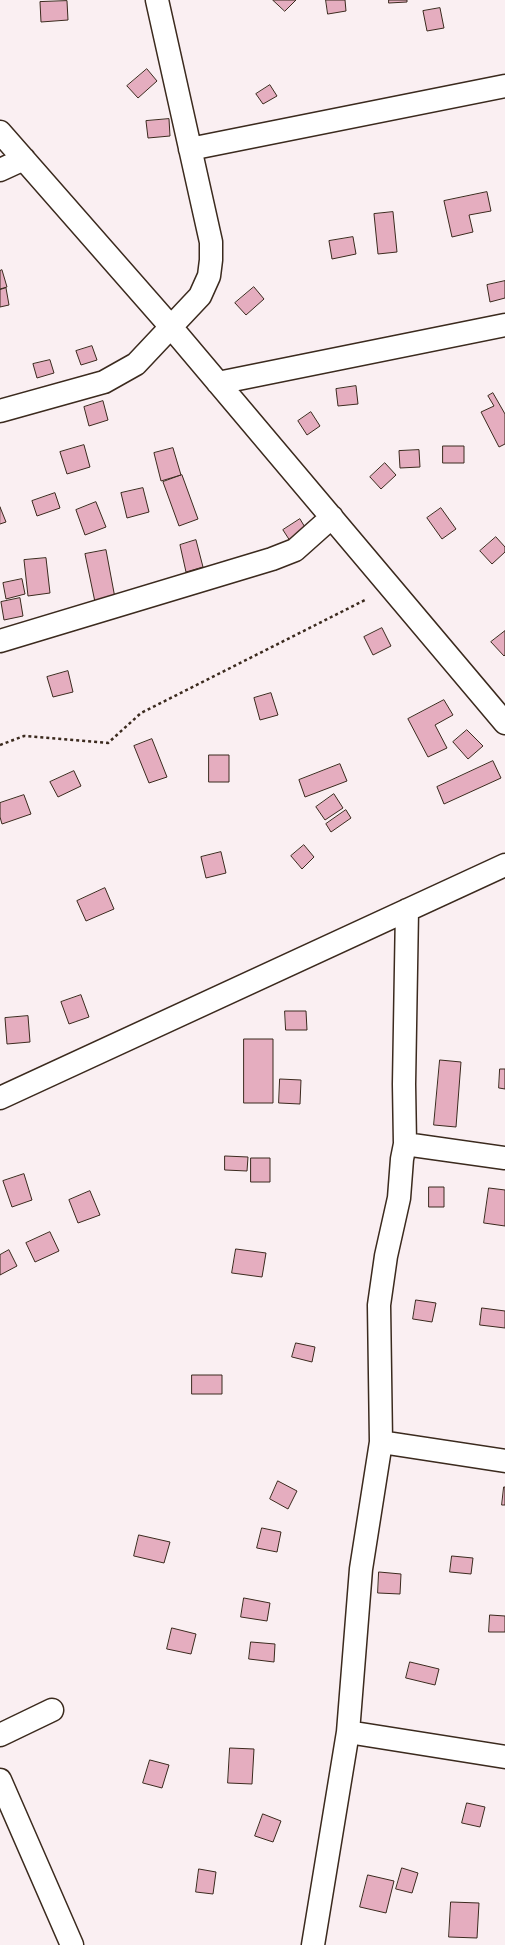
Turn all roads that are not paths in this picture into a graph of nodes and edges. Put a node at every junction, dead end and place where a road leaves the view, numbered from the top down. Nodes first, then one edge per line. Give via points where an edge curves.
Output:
1 (157, 0) edge
2 (505, 86) edge
3 (0, 132) edge
4 (190, 149) junction
5 (24, 159) junction
6 (0, 170) edge
7 (505, 325) edge
8 (171, 327) junction
9 (218, 383) junction
10 (0, 411) edge
11 (332, 517) junction
12 (0, 641) edge
13 (505, 723) edge
14 (505, 865) edge
15 (407, 910) junction
16 (0, 1098) edge
17 (405, 1144) junction
18 (505, 1158) edge
19 (381, 1442) junction
20 (505, 1461) edge
21 (52, 1710) dead end
22 (348, 1732) junction
23 (0, 1735) edge
24 (505, 1757) edge
25 (0, 1780) edge
26 (72, 1945) edge
27 (313, 1945) edge

1 - 4 street
2 - 4 street
3 - 5 street
4 - 8 street via 211,242 211,260 209,276 200,296
5 - 6 street
5 - 8 street
7 - 9 street
8 - 9 street
8 - 10 street via 136,364 104,382
9 - 11 street
11 - 12 street via 295,550 272,559
11 - 13 street
14 - 15 street
15 - 16 street
15 - 17 street
17 - 18 street
17 - 19 street via 399,1198 386,1256 379,1305
19 - 20 street
19 - 22 street via 361,1569
21 - 23 street
22 - 24 street
22 - 27 street
25 - 26 street

